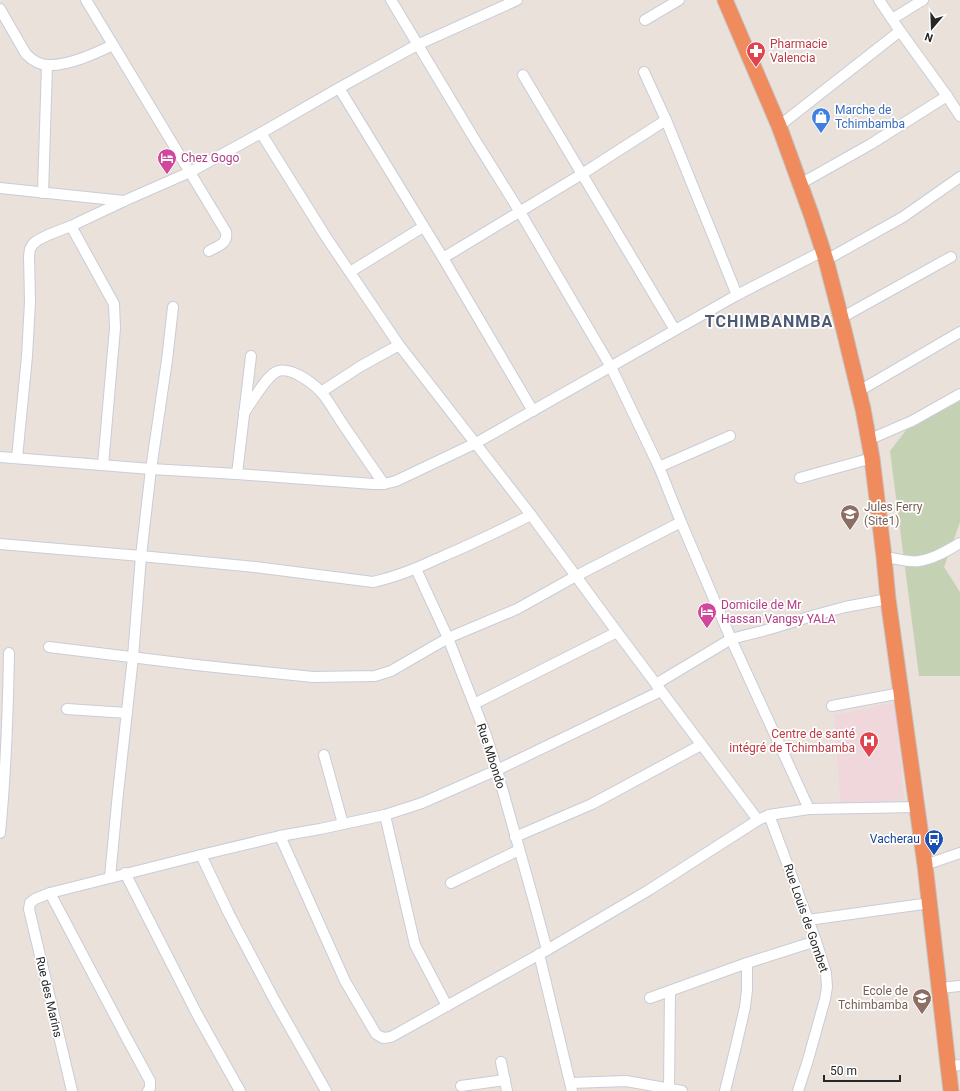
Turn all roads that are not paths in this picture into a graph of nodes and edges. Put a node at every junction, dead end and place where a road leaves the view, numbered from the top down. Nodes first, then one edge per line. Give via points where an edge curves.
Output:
1 (86, 0) edge
2 (390, 0) edge
3 (517, 0) edge
4 (679, 0) edge
5 (725, 0) edge
6 (879, 0) edge
7 (924, 0) edge
8 (0, 9) edge
9 (892, 19) junction
10 (645, 20) dead end
11 (900, 31) junction
12 (112, 45) junction
13 (417, 45) junction
14 (47, 65) junction
15 (644, 72) dead end
16 (523, 75) dead end
17 (339, 88) junction
18 (947, 96) junction
19 (960, 116) edge
20 (666, 120) junction
21 (779, 126) junction
22 (261, 133) junction
23 (190, 172) junction
24 (582, 174) junction
25 (960, 177) edge
26 (800, 184) junction
27 (0, 188) edge
28 (43, 193) junction
29 (124, 201) junction
30 (520, 212) junction
31 (71, 226) junction
32 (423, 227) junction
33 (209, 251) dead end
34 (824, 255) junction
35 (951, 257) dead end
36 (443, 258) junction
37 (350, 272) junction
38 (737, 295) junction
39 (173, 307) dead end
40 (841, 318) junction
41 (675, 330) junction
42 (960, 332) edge
43 (399, 345) junction
44 (251, 356) dead end
45 (611, 367) junction
46 (859, 391) junction
47 (321, 392) junction
48 (960, 394) edge
49 (533, 411) junction
50 (244, 413) junction
51 (730, 436) dead end
52 (868, 440) junction
53 (476, 443) junction
54 (0, 457) edge
55 (17, 458) junction
56 (872, 458) junction
57 (103, 466) junction
58 (659, 467) junction
59 (151, 469) junction
60 (237, 474) junction
61 (800, 478) dead end
62 (384, 484) junction
63 (531, 515) junction
64 (681, 522) junction
65 (960, 542) edge
66 (0, 544) edge
67 (141, 556) junction
68 (884, 557) junction
69 (416, 569) junction
70 (576, 576) junction
71 (888, 598) junction
72 (617, 632) junction
73 (448, 638) junction
74 (731, 639) junction
75 (49, 647) dead end
76 (9, 653) dead end
77 (133, 657) junction
78 (658, 688) junction
79 (902, 693) junction
80 (474, 704) junction
81 (832, 706) dead end
82 (67, 709) dead end
83 (127, 713) junction
84 (702, 745) junction
85 (324, 755) dead end
86 (497, 770) junction
87 (917, 807) junction
88 (808, 809) junction
89 (385, 815) junction
90 (769, 816) junction
91 (758, 820) junction
92 (343, 824) junction
93 (0, 833) edge
94 (280, 836) junction
95 (515, 837) junction
96 (519, 850) junction
97 (960, 853) edge
98 (201, 854) junction
99 (925, 865) junction
100 (125, 873) junction
101 (110, 878) junction
102 (451, 883) dead end
103 (50, 893) junction
104 (930, 903) junction
105 (808, 920) junction
106 (816, 941) junction
107 (543, 952) junction
108 (747, 963) junction
109 (960, 986) edge
110 (940, 988) junction
111 (670, 991) junction
112 (650, 998) dead end
113 (447, 1006) junction
114 (501, 1062) dead end
115 (954, 1066) edge
116 (505, 1080) junction
117 (461, 1086) dead end
118 (572, 1087) edge
119 (669, 1090) edge
120 (72, 1091) edge
121 (148, 1091) edge
122 (240, 1091) edge
123 (326, 1091) edge
124 (507, 1091) edge
125 (682, 1091) edge
126 (725, 1091) edge
127 (798, 1091) edge
128 (951, 1091) edge

1 - 12 street
2 - 13 street
3 - 13 street
4 - 10 street
5 - 21 highway
6 - 9 street
7 - 9 street
8 - 14 street via 26,54 32,60
9 - 11 street
11 - 18 street
11 - 21 street
12 - 14 street via 75,61
12 - 23 street
13 - 17 street
13 - 30 street
14 - 28 street
15 - 20 street
16 - 24 street
17 - 22 street
17 - 32 street
18 - 19 street
18 - 26 street via 871,144
20 - 24 street
20 - 38 street
21 - 26 highway
22 - 23 street
22 - 37 street
23 - 29 street
23 - 33 street via 226,232 227,238 224,242
24 - 30 street
24 - 41 street
25 - 34 street via 903,217
26 - 34 highway
27 - 28 street
28 - 29 street
29 - 31 street
30 - 36 street
30 - 45 street
31 - 55 street via 38,240 30,249 30,302
31 - 57 street via 114,304 115,328
32 - 36 street
32 - 37 street
34 - 38 street
34 - 40 highway
35 - 40 street
36 - 49 street
37 - 43 street
38 - 41 street
39 - 59 street
40 - 46 highway
41 - 45 street
42 - 46 street
43 - 47 street
43 - 53 street
44 - 50 street
45 - 49 street
45 - 58 street
46 - 52 highway
47 - 50 street via 294,372 277,371 264,383
47 - 62 street
48 - 52 street via 912,421
49 - 53 street
50 - 60 street
51 - 58 street
52 - 56 highway
53 - 62 street via 396,481
53 - 63 street
54 - 55 street
55 - 57 street
56 - 61 street
56 - 68 highway
57 - 59 street
58 - 64 street
59 - 60 street
59 - 67 street
60 - 62 street
63 - 69 street
63 - 70 street
64 - 70 street
64 - 74 street
65 - 68 street via 920,561
66 - 67 street
67 - 69 street via 373,582
67 - 77 street
68 - 71 highway
69 - 73 street, Rue Mbondo
70 - 72 street
70 - 73 street via 518,609
71 - 74 street
71 - 79 highway
72 - 78 street
72 - 80 street
73 - 77 street via 391,671 375,676 313,677
73 - 80 street, Rue Mbondo
74 - 78 street
74 - 88 street
75 - 77 street
76 - 93 street via 5,786
77 - 83 street
78 - 84 street
78 - 86 street
79 - 81 street
79 - 87 highway
80 - 86 street, Rue Mbondo
82 - 83 street
83 - 101 street
84 - 91 street
84 - 95 street via 592,804
85 - 92 street
86 - 89 street via 432,800
86 - 95 street, Rue Mbondo
87 - 88 street
87 - 99 highway
88 - 90 street
89 - 92 street
89 - 113 street via 415,945
90 - 91 street
90 - 105 street, Rue Louis de Gombet
91 - 107 street via 652,888
92 - 94 street
94 - 98 street
94 - 113 street via 345,981 376,1034 383,1038 391,1037
95 - 96 street, Rue Mbondo
96 - 102 street
96 - 107 street, Rue Mbondo via 533,898
97 - 99 street
98 - 100 street
98 - 123 street via 229,914
99 - 104 highway
100 - 101 street
100 - 122 street via 197,1014
101 - 103 street
103 - 120 street, Rue des Marins via 35,899 30,903 29,909
103 - 121 street via 150,1081
104 - 105 street
104 - 110 highway
105 - 106 street, Rue Louis de Gombet
106 - 108 street
106 - 127 street, Rue Louis de Gombet via 826,973 826,993
107 - 113 street
107 - 118 street, Rue Mbondo
108 - 111 street
108 - 126 street via 745,1007
109 - 110 street
110 - 115 highway
111 - 112 street
111 - 119 street
114 - 116 street
115 - 128 highway
116 - 117 street
116 - 124 street
118 - 119 street via 626,1081
119 - 125 street

